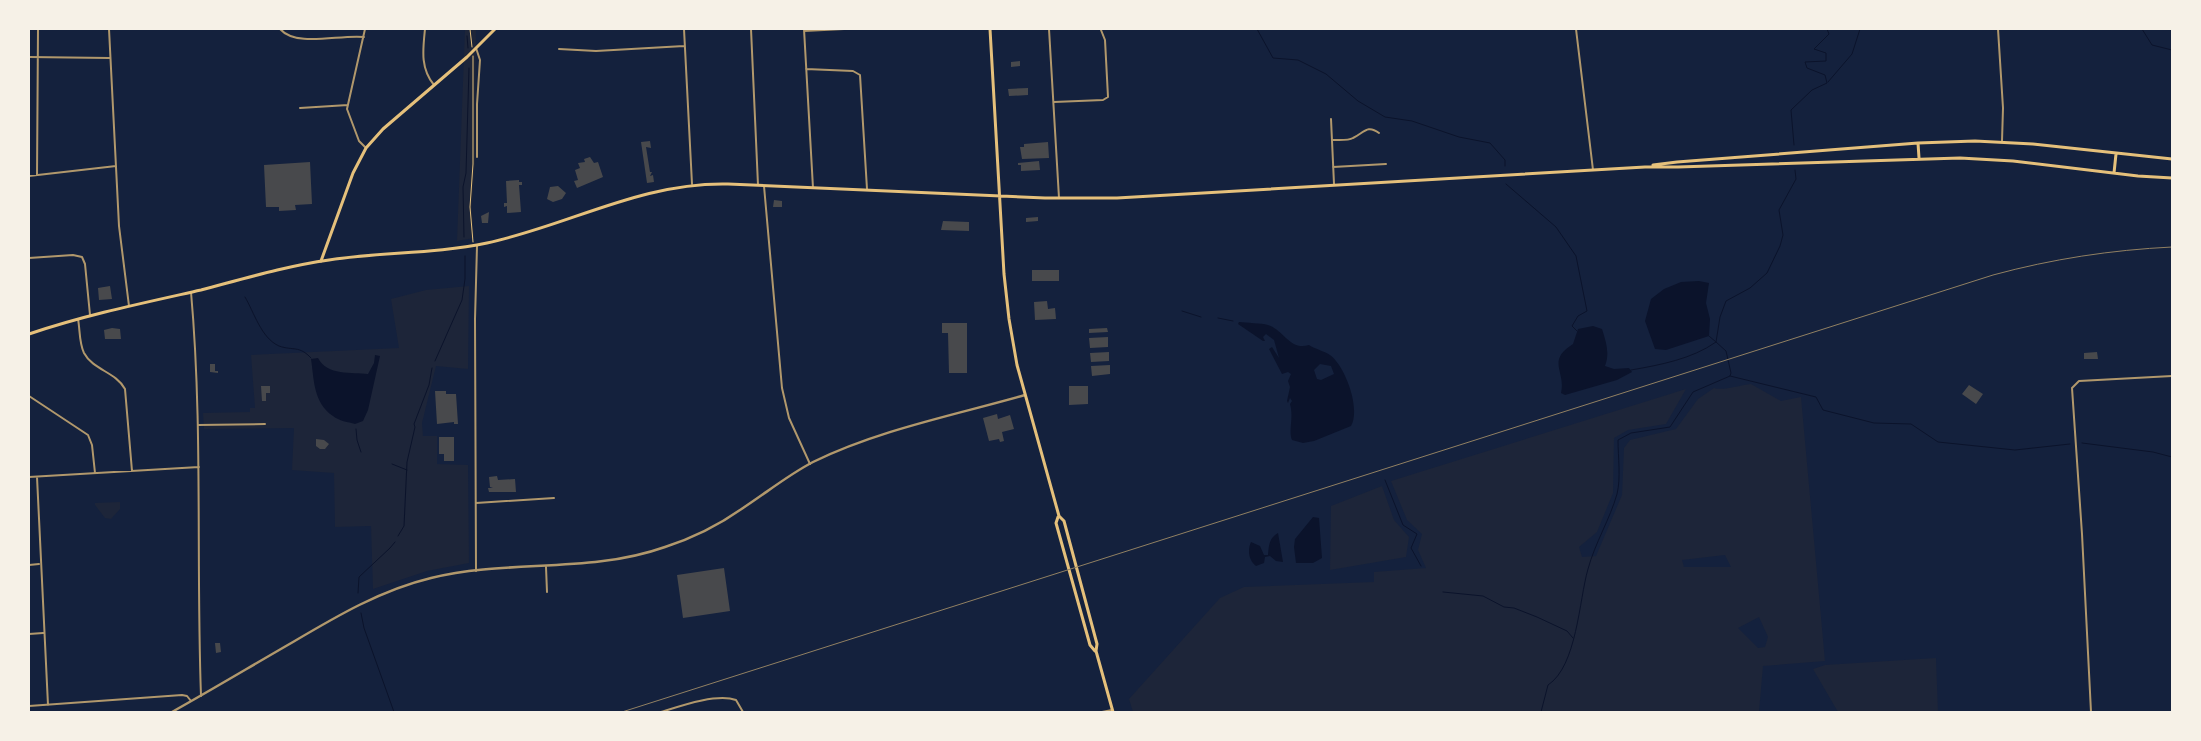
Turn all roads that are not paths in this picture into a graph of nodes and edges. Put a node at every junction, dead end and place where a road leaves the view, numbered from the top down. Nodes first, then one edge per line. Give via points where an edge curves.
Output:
1 (38, 29) edge
2 (109, 29) edge
3 (280, 29) edge
4 (366, 29) edge
5 (425, 29) edge
6 (495, 29) edge
7 (684, 29) edge
8 (750, 29) edge
9 (844, 29) edge
10 (990, 29) edge
11 (1049, 29) edge
12 (1576, 29) edge
13 (1998, 29) edge
14 (804, 30) edge
15 (1101, 30) edge
16 (364, 37) junction
17 (684, 46) junction
18 (476, 48) junction
19 (559, 49) dead end
20 (29, 57) edge
21 (38, 57) junction
22 (110, 58) junction
23 (806, 69) junction
24 (434, 85) junction
25 (1054, 102) junction
26 (348, 105) junction
27 (300, 108) dead end
28 (1331, 119) dead end
29 (1379, 133) dead end
30 (1332, 140) junction
31 (2002, 141) junction
32 (1918, 143) junction
33 (366, 148) junction
34 (2116, 154) junction
35 (477, 157) dead end
36 (1919, 158) junction
37 (2172, 158) edge
38 (1386, 164) dead end
39 (116, 166) junction
40 (1333, 167) junction
41 (1645, 167) junction
42 (1593, 170) junction
43 (2114, 173) junction
44 (37, 175) junction
45 (29, 176) edge
46 (2172, 178) edge
47 (692, 184) junction
48 (758, 185) junction
49 (764, 186) junction
50 (1334, 186) junction
51 (812, 188) junction
52 (867, 191) junction
53 (1000, 196) junction
54 (1059, 198) junction
55 (477, 245) junction
56 (29, 258) edge
57 (321, 261) junction
58 (191, 292) junction
59 (129, 306) junction
60 (90, 315) junction
61 (78, 318) junction
62 (29, 334) edge
63 (2172, 376) edge
64 (1025, 395) junction
65 (29, 396) edge
66 (265, 424) dead end
67 (198, 425) junction
68 (810, 464) junction
69 (200, 467) junction
70 (132, 471) junction
71 (95, 473) junction
72 (29, 477) edge
73 (37, 477) junction
74 (554, 498) dead end
75 (476, 504) junction
76 (1058, 516) junction
77 (40, 564) junction
78 (29, 565) edge
79 (546, 567) junction
80 (476, 571) junction
81 (547, 592) dead end
82 (43, 633) junction
83 (29, 634) edge
84 (1096, 651) junction
85 (201, 696) junction
86 (191, 701) junction
87 (48, 705) junction
88 (29, 706) edge
89 (673, 709) junction
90 (1112, 711) edge
91 (172, 712) edge
92 (661, 712) edge
93 (674, 712) edge
94 (743, 712) edge
95 (1102, 712) edge
96 (2091, 712) edge

1 - 21 street
2 - 22 street
3 - 16 street via 292,38
4 - 16 street
5 - 24 street via 423,60
6 - 18 main road
7 - 17 street
8 - 48 street
9 - 14 street
10 - 53 main road
11 - 25 street
12 - 42 street
13 - 31 street via 2004,108
14 - 23 street
15 - 25 street via 1105,40 1108,97 1103,100
16 - 26 street
17 - 19 street via 593,51
17 - 47 street
18 - 24 main road
18 - 35 street via 480,58
20 - 21 street
21 - 22 street
21 - 44 street
22 - 39 street
23 - 51 street
23 - 52 street via 858,73 862,78
24 - 33 main road
25 - 54 street
26 - 27 street
26 - 33 street via 349,119
28 - 30 street
29 - 30 street via 1367,129 1351,139
30 - 40 street
31 - 32 main road
31 - 34 main road
32 - 36 main road
32 - 41 main road
33 - 57 main road via 353,173
34 - 37 main road
34 - 43 main road
36 - 41 main road
36 - 43 main road via 2000,160
38 - 40 street
39 - 44 street
39 - 59 street via 119,226
40 - 50 street
41 - 42 main road
42 - 50 main road
43 - 46 main road
44 - 45 street
47 - 48 main road
47 - 55 main road via 641,194 516,236
48 - 49 main road
49 - 51 main road
49 - 68 street via 782,388 789,418
50 - 54 main road via 1176,196
51 - 52 main road
52 - 53 main road
53 - 54 main road
53 - 64 main road via 1007,307
55 - 57 main road
55 - 75 street
56 - 60 street via 82,257
57 - 58 main road
58 - 59 main road
58 - 67 street
59 - 60 main road
60 - 61 main road
61 - 62 main road
61 - 70 street via 84,354 119,380 125,389
63 - 96 street via 2079,381 2072,388
64 - 68 street via 870,439
64 - 76 main road
65 - 71 street via 88,435
66 - 67 street
67 - 69 street
68 - 79 street via 727,518 674,544 618,560
69 - 70 street
69 - 85 street via 198,609
70 - 71 street
71 - 73 street
72 - 73 street
73 - 77 street
74 - 75 street
75 - 80 street
76 - 84 main road via 1056,523 1090,645
76 - 84 main road via 1064,521 1077,567 1098,644
77 - 78 street
77 - 82 street
79 - 80 street
79 - 81 street
80 - 85 street via 426,580 369,600
82 - 83 street
82 - 87 street
84 - 90 main road
85 - 86 street
86 - 87 street via 182,696
86 - 91 street
87 - 88 street
89 - 92 street
89 - 93 street
89 - 94 street via 728,698 737,702
90 - 95 street

